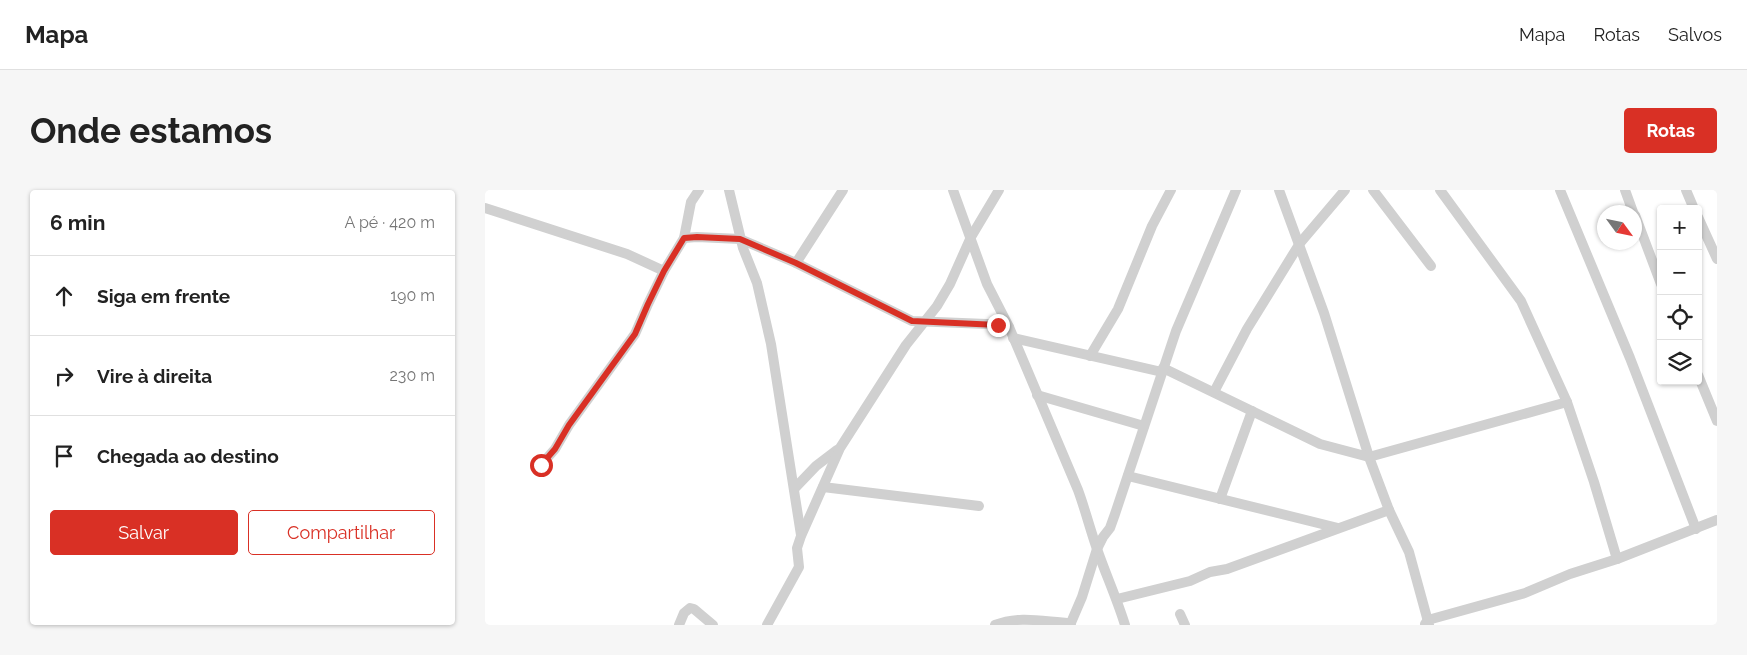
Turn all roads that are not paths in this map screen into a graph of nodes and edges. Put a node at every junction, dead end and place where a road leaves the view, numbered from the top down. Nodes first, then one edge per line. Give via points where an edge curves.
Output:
1 (699, 190) edge
2 (729, 190) edge
3 (843, 190) edge
4 (953, 190) edge
5 (999, 190) edge
6 (1171, 190) edge
7 (1236, 190) edge
8 (1279, 190) edge
9 (1345, 190) edge
10 (1373, 190) edge
11 (1440, 190) edge
12 (1560, 190) edge
13 (1625, 190) edge
14 (1686, 190) edge
15 (1631, 205) edge
16 (1693, 205) edge
17 (485, 208) edge
18 (1702, 226) edge
19 (1642, 235) edge
20 (971, 237) junction
21 (684, 238) junction
22 (740, 239) junction
23 (1300, 243) junction
24 (1717, 259) edge
25 (796, 263) junction
26 (1431, 266) dead end
27 (664, 271) junction
28 (1657, 274) edge
29 (924, 322) junction
30 (1009, 327) junction
31 (1013, 338) junction
32 (1090, 356) junction
33 (1163, 370) junction
34 (1702, 385) edge
35 (1214, 392) junction
36 (1037, 395) junction
37 (1567, 402) junction
38 (1252, 411) junction
39 (1717, 421) edge
40 (1144, 426) junction
41 (840, 448) junction
42 (1369, 457) junction
43 (541, 465) dead end
44 (1128, 476) junction
45 (823, 487) junction
46 (794, 488) junction
47 (1220, 499) junction
48 (979, 506) dead end
49 (1389, 510) junction
50 (1717, 520) edge
51 (1339, 528) junction
52 (1696, 529) junction
53 (801, 536) junction
54 (1097, 549) junction
55 (1617, 559) junction
56 (1117, 599) junction
57 (1180, 614) dead end
58 (1427, 623) edge
59 (1071, 624) edge
60 (679, 625) edge
61 (713, 625) edge
62 (767, 625) edge
63 (995, 625) edge
64 (1125, 625) edge
65 (1185, 625) edge

1 - 21 street via 691,202
2 - 22 street
3 - 25 street
4 - 20 street
5 - 20 street
6 - 32 street via 1151,226 1118,309
7 - 33 street
8 - 23 street
9 - 23 street
10 - 26 street
11 - 37 street via 1521,301
12 - 52 street
13 - 15 street
14 - 16 street
17 - 27 street via 627,254
18 - 24 street
19 - 28 street
20 - 29 street via 950,284
20 - 30 street via 987,284
21 - 22 street
21 - 27 street
22 - 25 street
22 - 46 street via 765,311
23 - 35 street via 1247,329
23 - 42 street
25 - 29 street via 912,321
27 - 43 street via 635,334
29 - 30 street
29 - 41 street
30 - 31 street
31 - 32 street
31 - 36 street
32 - 33 street
33 - 35 street
33 - 40 street
34 - 39 street
35 - 38 street
36 - 40 street
36 - 54 street via 1078,490
37 - 42 street
37 - 55 street
38 - 42 street via 1319,444
38 - 47 street
40 - 44 street
41 - 45 street
41 - 46 street
42 - 49 street
44 - 47 street
44 - 54 street via 1110,528
45 - 48 street
45 - 53 street
46 - 53 street
47 - 51 street
49 - 51 street
49 - 58 street via 1409,552
50 - 52 street
51 - 56 street via 1227,570
52 - 55 street
53 - 62 street via 797,548 799,567
54 - 56 street
54 - 59 street
55 - 58 street via 1570,574 1525,594
56 - 64 street
57 - 65 street
59 - 63 street via 1025,619
60 - 61 street via 683,613 690,608

